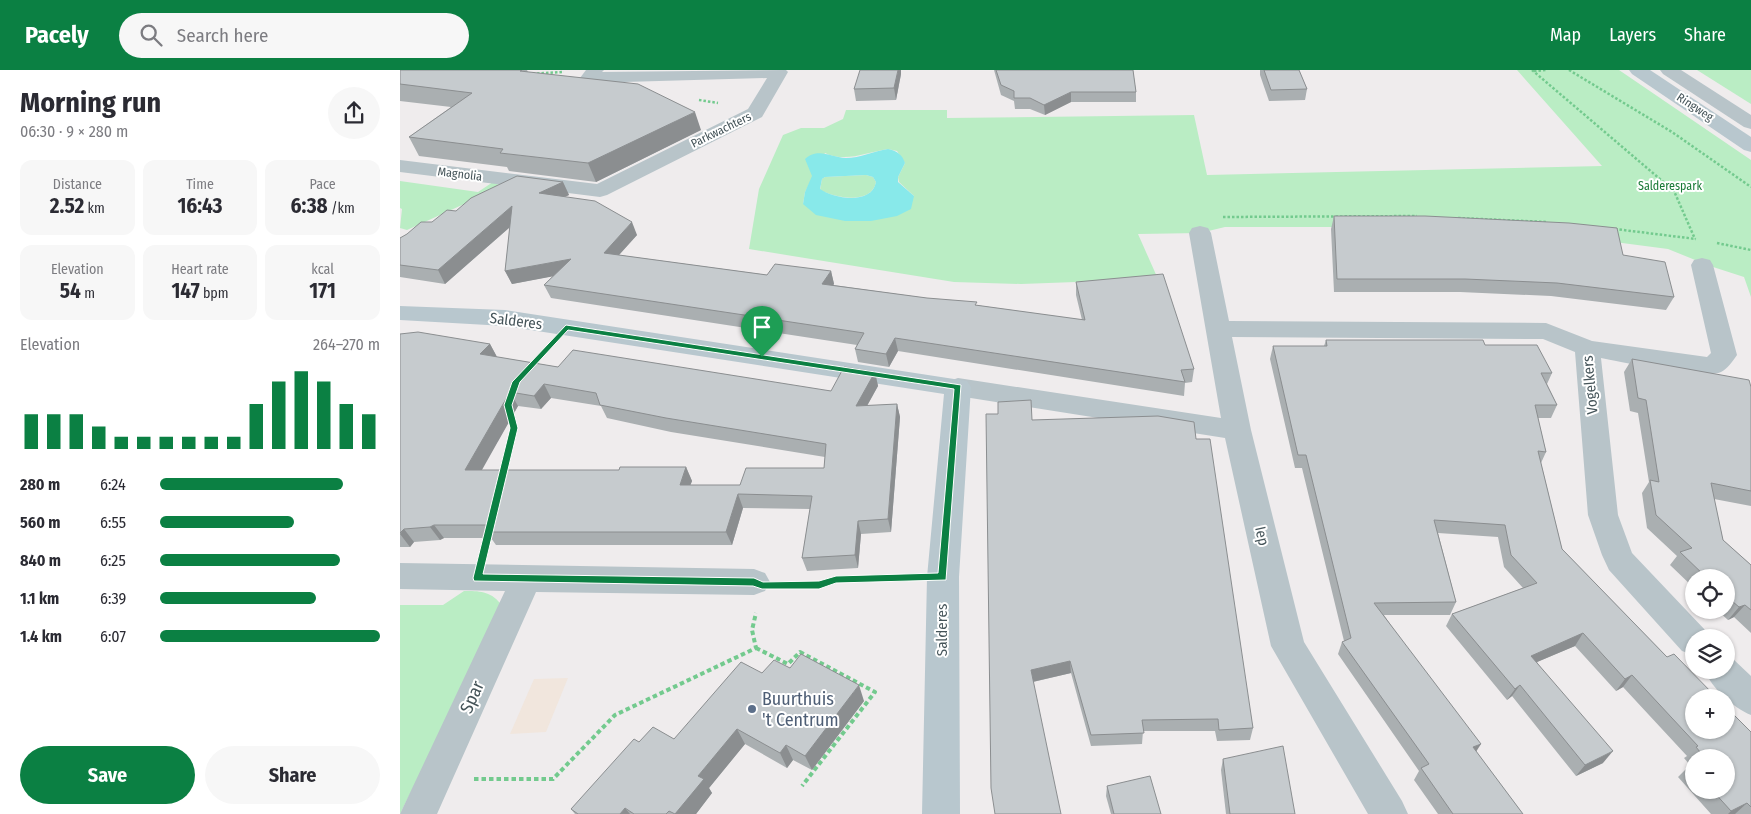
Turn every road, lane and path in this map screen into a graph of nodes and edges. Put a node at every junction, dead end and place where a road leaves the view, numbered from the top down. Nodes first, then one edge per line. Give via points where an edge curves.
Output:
1 (1547, 70) edge
2 (1569, 70) edge
3 (1638, 70) edge
4 (1669, 70) edge
5 (530, 71) edge
6 (1533, 71) edge
7 (594, 72) edge
8 (525, 76) edge
9 (1751, 123) edge
10 (1751, 146) edge
11 (400, 166) edge
12 (520, 181) junction
13 (1751, 187) edge
14 (600, 191) joint
15 (486, 197) edge
16 (1425, 217) edge
17 (1453, 218) edge
18 (1549, 222) edge
19 (1607, 228) edge
20 (1200, 233) joint
21 (1695, 239) junction
22 (1705, 241) dead end
23 (1714, 242) dead end
24 (1751, 250) edge
25 (1702, 265) dead end
26 (400, 313) edge
27 (566, 328) junction
28 (1220, 329) junction
29 (1587, 348) junction
30 (529, 368) edge
31 (958, 387) junction
32 (510, 413) dead end
33 (1237, 430) junction
34 (502, 475) edge
35 (400, 576) edge
36 (942, 577) junction
37 (526, 580) junction
38 (758, 584) junction
39 (1685, 631) edge
40 (756, 648) junction
41 (1730, 679) edge
42 (1751, 699) edge
43 (435, 779) junction
44 (802, 786) dead end
45 (418, 814) edge
46 (941, 814) edge
47 (1388, 814) edge

1 - 6 path
2 - 13 path via 1672,132
3 - 10 street, Ringweg
4 - 9 street
5 - 7 path
5 - 8 path
6 - 21 path via 1674,191
7 - 14 street, Parkwachters via 589,78 779,72 756,113
11 - 12 street, Magnolia
12 - 14 street, Magnolia
12 - 15 street, Magnolia
16 - 20 path via 1201,217
17 - 18 path
19 - 21 path
20 - 28 street, Iep
21 - 22 path
23 - 24 path
25 - 29 street via 1724,355 1713,366
26 - 27 street, Salderes via 505,318
27 - 30 path
27 - 31 street, Salderes
28 - 29 street, Vogelkers via 1546,331
28 - 33 street, Iep
29 - 39 street, Vogelkers via 1603,515 1620,561
31 - 33 street, Salderes
31 - 36 street, Salderes
32 - 34 path via 514,428
33 - 47 street, Iep via 1288,646
35 - 37 street
36 - 38 path via 836,580 819,585
36 - 46 street, Salderes
37 - 38 street
37 - 43 street, Spar
38 - 40 path via 752,630
40 - 43 path via 615,715 553,779
40 - 44 path via 788,664 800,652 874,692
41 - 42 street
43 - 45 street, Spar

